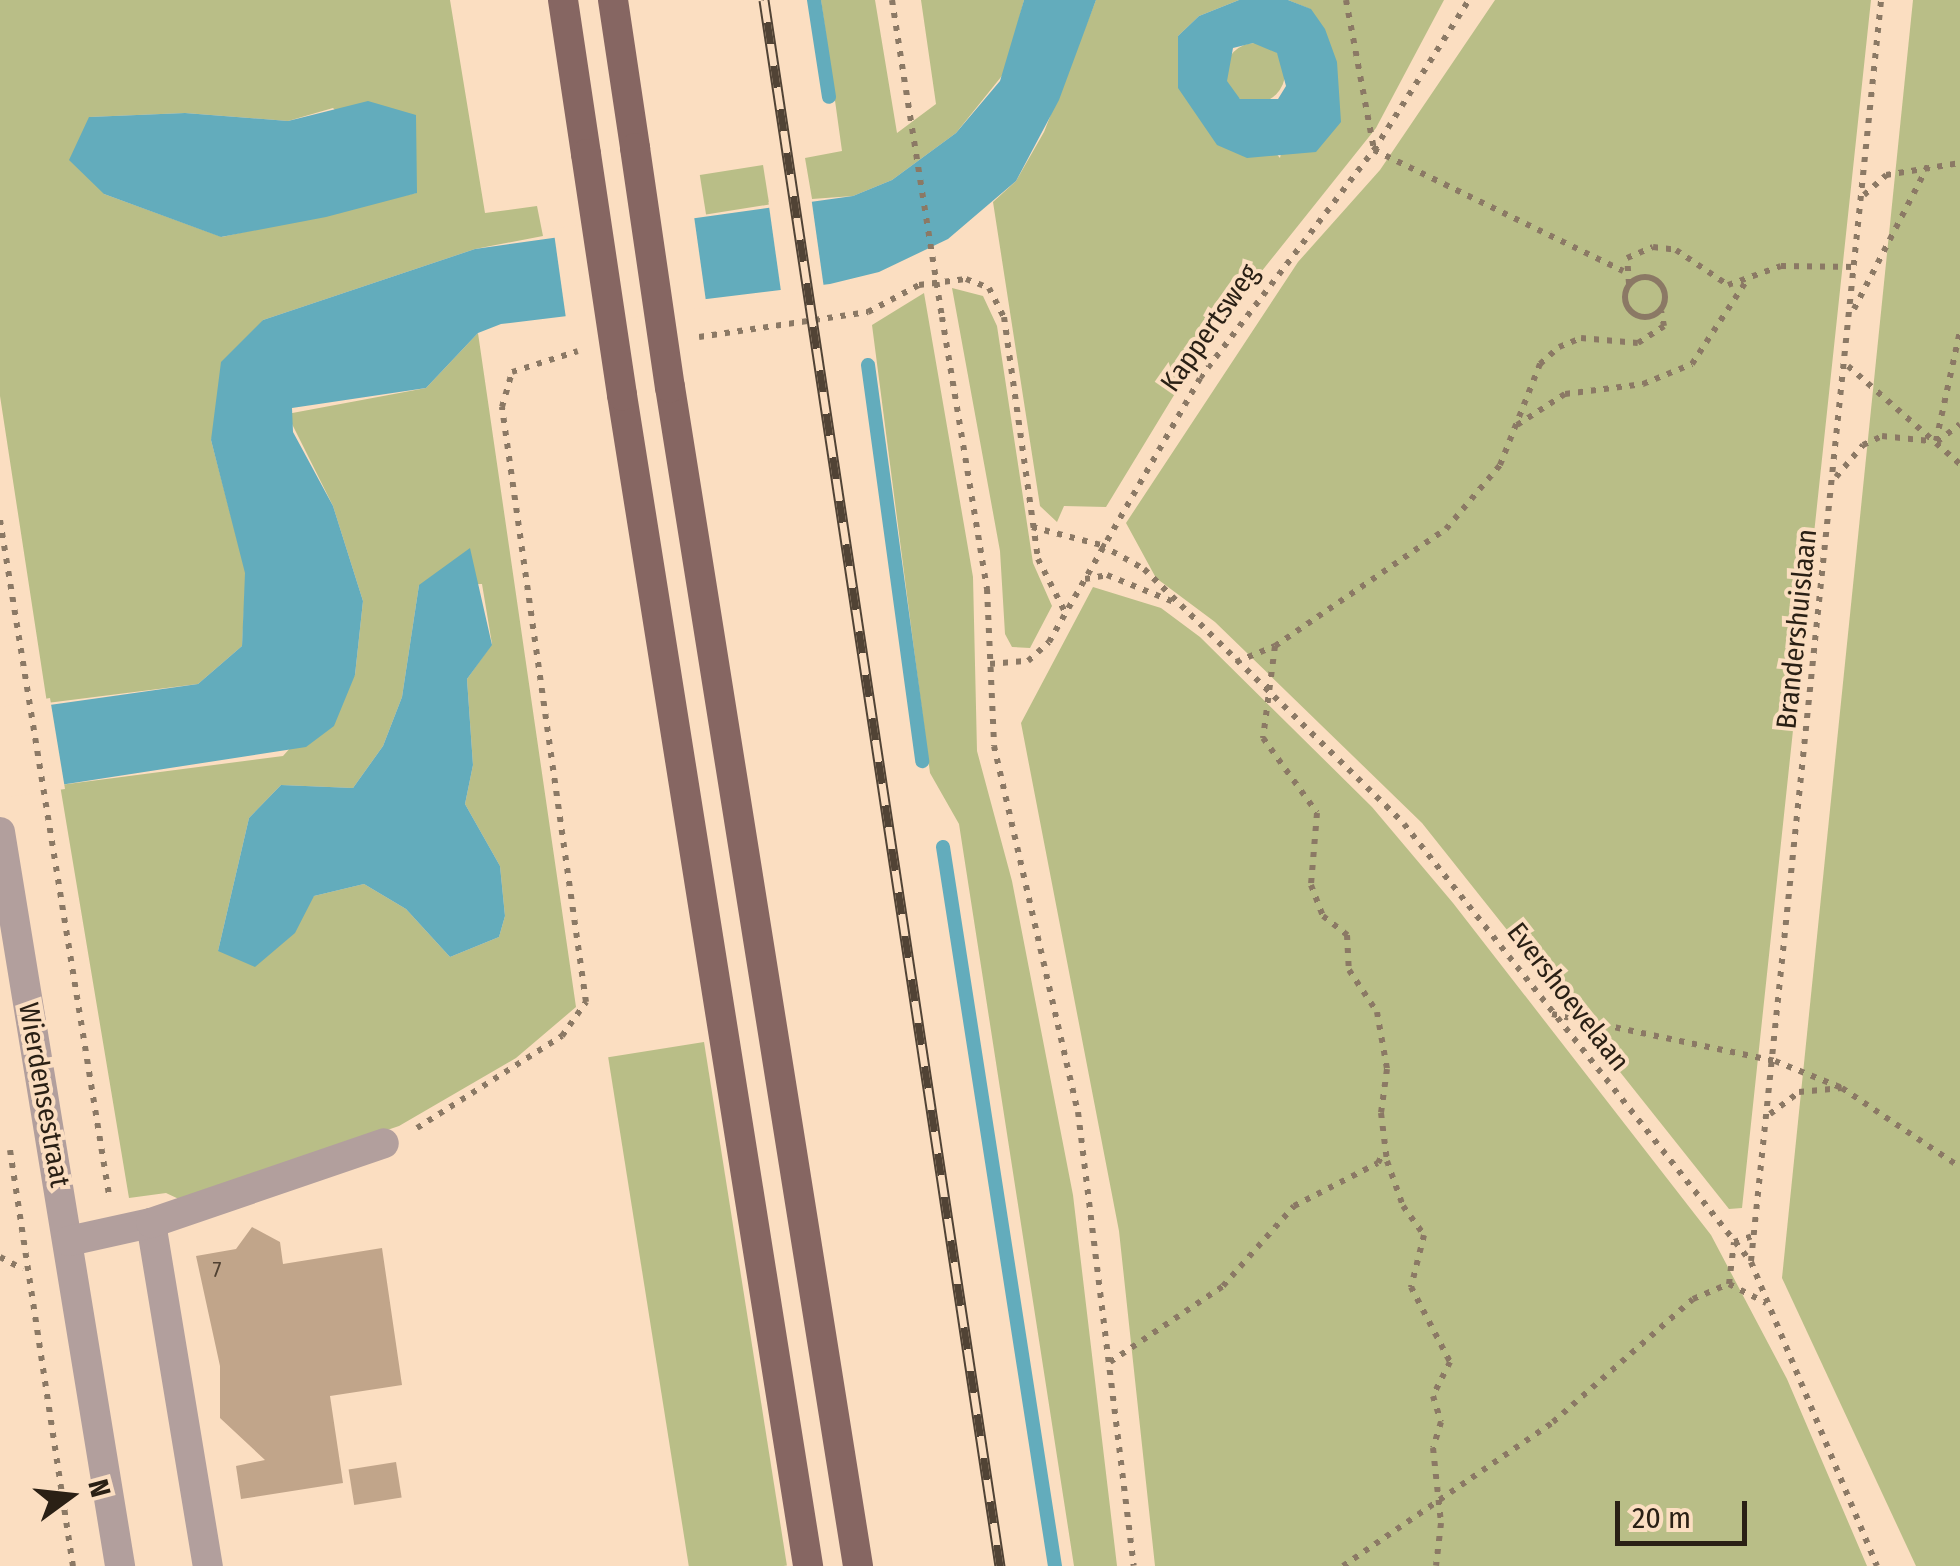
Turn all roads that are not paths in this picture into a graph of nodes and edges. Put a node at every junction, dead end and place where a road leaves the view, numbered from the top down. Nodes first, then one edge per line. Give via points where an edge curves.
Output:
1 (564, 0) edge
2 (613, 0) edge
3 (2, 843) edge
4 (384, 1144) road end
5 (150, 1223) junction
6 (69, 1241) junction
7 (120, 1566) edge
8 (208, 1566) edge
9 (808, 1566) edge
10 (858, 1566) edge

1 - 9 main road, bridge
2 - 10 main road, bridge
3 - 6 street, Wierdensestraat
4 - 5 street
5 - 6 street
5 - 8 street
6 - 7 street, Wierdensestraat

